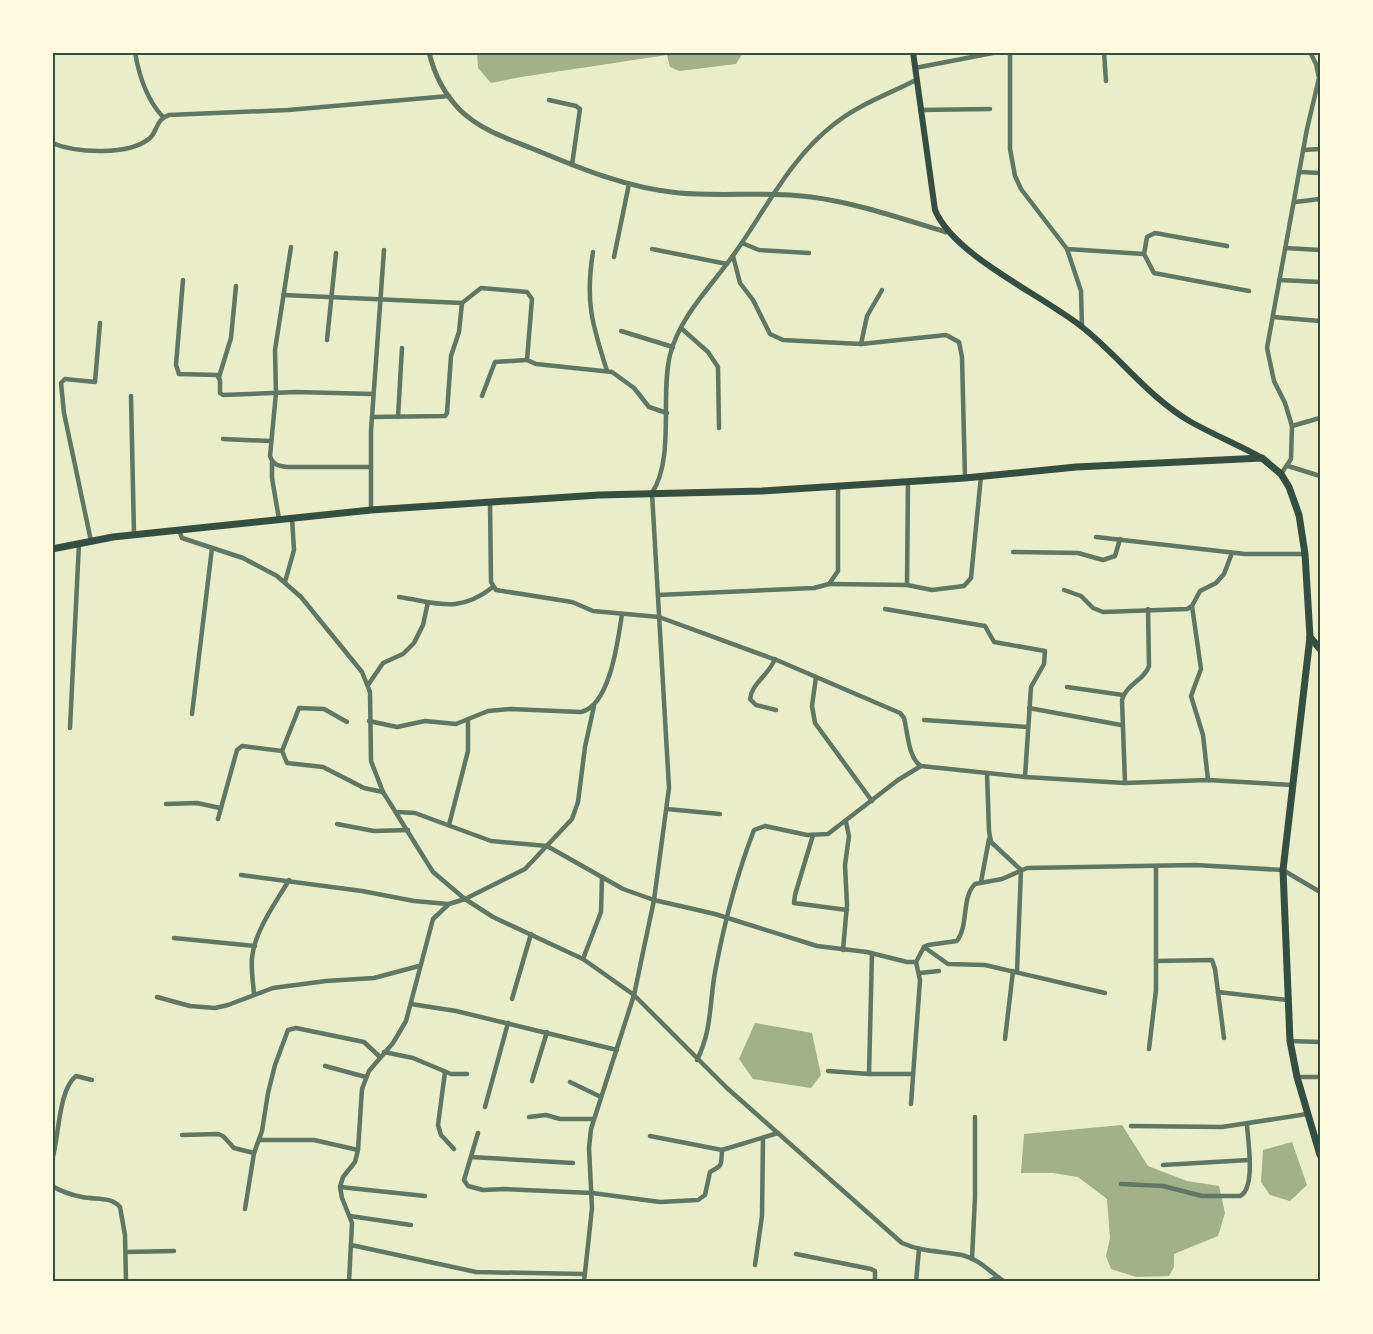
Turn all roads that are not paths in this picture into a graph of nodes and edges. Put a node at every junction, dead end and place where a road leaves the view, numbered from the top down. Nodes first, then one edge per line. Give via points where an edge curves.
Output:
1 (135, 52) edge
2 (429, 52) edge
3 (998, 52) edge
4 (1010, 52) edge
5 (1104, 52) edge
6 (1310, 52) edge
7 (915, 54) edge
8 (915, 68) junction
9 (916, 80) junction
10 (1106, 81) dead end
11 (449, 96) junction
12 (549, 100) dead end
13 (990, 109) dead end
14 (920, 110) junction
15 (163, 117) junction
16 (52, 143) edge
17 (1320, 149) edge
18 (1304, 150) junction
19 (572, 165) junction
20 (1300, 172) junction
21 (1320, 173) edge
22 (629, 184) junction
23 (773, 195) junction
24 (1320, 199) edge
25 (1295, 202) junction
26 (946, 232) junction
27 (742, 243) junction
28 (1227, 246) dead end
29 (291, 247) dead end
30 (652, 248) dead end
31 (1285, 248) junction
32 (1067, 249) junction
33 (384, 250) dead end
34 (1320, 250) edge
35 (594, 252) dead end
36 (336, 253) dead end
37 (809, 253) dead end
38 (1144, 254) junction
39 (733, 256) junction
40 (614, 257) dead end
41 (727, 264) junction
42 (183, 280) dead end
43 (1279, 280) junction
44 (1320, 282) edge
45 (236, 286) dead end
46 (882, 290) dead end
47 (1249, 291) dead end
48 (283, 295) junction
49 (332, 297) junction
50 (380, 300) junction
51 (462, 303) junction
52 (1273, 317) junction
53 (1320, 321) edge
54 (100, 323) dead end
55 (1082, 327) junction
56 (681, 328) junction
57 (621, 331) dead end
58 (327, 340) dead end
59 (861, 344) junction
60 (673, 347) junction
61 (402, 348) dead end
62 (527, 360) junction
63 (607, 371) junction
64 (219, 377) junction
65 (276, 393) junction
66 (373, 394) junction
67 (131, 396) dead end
68 (482, 396) dead end
69 (667, 413) junction
70 (372, 417) junction
71 (398, 417) junction
72 (1320, 418) edge
73 (1292, 426) junction
74 (719, 428) dead end
75 (223, 439) dead end
76 (270, 441) junction
77 (1262, 458) junction
78 (272, 462) junction
79 (1288, 466) junction
80 (371, 467) junction
81 (1280, 474) junction
82 (981, 476) junction
83 (1320, 476) edge
84 (966, 478) junction
85 (908, 482) junction
86 (838, 486) junction
87 (652, 493) junction
88 (490, 502) junction
89 (371, 510) junction
90 (292, 518) junction
91 (278, 519) junction
92 (179, 530) junction
93 (134, 535) junction
94 (1096, 537) dead end
95 (1120, 539) junction
96 (91, 540) junction
97 (79, 543) junction
98 (212, 548) junction
99 (52, 549) edge
100 (1013, 552) dead end
101 (1232, 553) junction
102 (1305, 554) junction
103 (285, 582) junction
104 (829, 584) junction
105 (907, 585) junction
106 (921, 585) dead end
107 (493, 587) junction
108 (1064, 590) dead end
109 (658, 595) junction
110 (399, 597) dead end
111 (428, 602) junction
112 (1192, 606) junction
113 (885, 609) dead end
114 (1148, 609) junction
115 (622, 614) junction
116 (659, 617) junction
117 (1310, 637) junction
118 (1320, 649) edge
119 (775, 659) junction
120 (816, 677) junction
121 (368, 685) junction
122 (1067, 687) dead end
123 (1123, 695) junction
124 (594, 706) junction
125 (1029, 708) junction
126 (776, 710) dead end
127 (192, 714) dead end
128 (468, 720) junction
129 (924, 720) dead end
130 (369, 721) junction
131 (348, 722) dead end
132 (1121, 725) junction
133 (1028, 727) junction
134 (70, 728) dead end
135 (282, 751) junction
136 (922, 766) junction
137 (987, 773) junction
138 (1025, 777) junction
139 (1208, 780) junction
140 (1125, 783) junction
141 (1293, 785) junction
142 (383, 792) junction
143 (872, 800) junction
144 (166, 804) dead end
145 (220, 808) junction
146 (667, 808) junction
147 (398, 812) junction
148 (720, 814) dead end
149 (218, 819) dead end
150 (846, 822) junction
151 (336, 824) dead end
152 (449, 826) junction
153 (408, 830) junction
154 (813, 835) junction
155 (989, 837) junction
156 (547, 846) junction
157 (1156, 866) junction
158 (1021, 870) junction
159 (1283, 870) junction
160 (241, 875) dead end
161 (602, 877) junction
162 (290, 880) junction
163 (981, 882) junction
164 (1320, 892) edge
165 (465, 899) junction
166 (654, 900) junction
167 (449, 904) junction
168 (847, 910) junction
169 (726, 918) junction
170 (531, 934) junction
171 (174, 938) dead end
172 (255, 946) junction
173 (924, 947) junction
174 (843, 950) junction
175 (872, 953) junction
176 (583, 958) junction
177 (1156, 961) junction
178 (916, 962) junction
179 (419, 966) junction
180 (940, 970) dead end
181 (1015, 972) junction
182 (920, 973) junction
183 (1218, 992) junction
184 (1105, 993) dead end
185 (254, 994) junction
186 (634, 995) junction
187 (157, 997) dead end
188 (512, 999) dead end
189 (1288, 1000) junction
190 (411, 1004) junction
191 (508, 1023) junction
192 (547, 1032) junction
193 (1224, 1038) dead end
194 (1005, 1039) dead end
195 (1290, 1041) junction
196 (1320, 1042) edge
197 (1149, 1049) dead end
198 (617, 1050) junction
199 (384, 1052) junction
200 (380, 1057) junction
201 (697, 1060) junction
202 (325, 1066) dead end
203 (828, 1071) dead end
204 (445, 1072) junction
205 (467, 1074) dead end
206 (869, 1074) junction
207 (913, 1074) junction
208 (366, 1076) junction
209 (1297, 1077) junction
210 (1320, 1077) edge
211 (92, 1080) dead end
212 (532, 1081) dead end
213 (570, 1082) dead end
214 (601, 1097) junction
215 (911, 1104) dead end
216 (485, 1107) dead end
217 (1307, 1114) junction
218 (529, 1117) dead end
219 (975, 1117) dead end
220 (594, 1120) junction
221 (1247, 1125) junction
222 (1131, 1126) dead end
223 (478, 1133) dead end
224 (778, 1133) junction
225 (182, 1135) dead end
226 (650, 1136) dead end
227 (763, 1138) junction
228 (259, 1140) junction
229 (454, 1149) dead end
230 (358, 1150) junction
231 (722, 1150) junction
232 (254, 1153) junction
233 (1320, 1155) edge
234 (471, 1156) junction
235 (52, 1160) edge
236 (1249, 1160) junction
237 (573, 1163) dead end
238 (1163, 1166) dead end
239 (1121, 1184) dead end
240 (52, 1186) edge
241 (340, 1187) junction
242 (592, 1193) junction
243 (425, 1196) dead end
244 (246, 1209) dead end
245 (350, 1216) junction
246 (411, 1225) dead end
247 (351, 1245) junction
248 (919, 1249) junction
249 (174, 1251) dead end
250 (126, 1252) junction
251 (796, 1254) dead end
252 (972, 1259) junction
253 (755, 1265) dead end
254 (584, 1274) junction
255 (997, 1277) junction
256 (126, 1282) edge
257 (349, 1282) edge
258 (584, 1282) edge
259 (875, 1282) edge
260 (916, 1282) edge
261 (988, 1282) edge
262 (1005, 1282) edge

1 - 15 street via 138,71 148,96
2 - 11 street via 436,77
3 - 8 street
4 - 32 street via 1010,149 1015,176
5 - 10 street
6 - 18 street via 1319,78
7 - 8 main road
8 - 9 main road
9 - 14 main road
9 - 23 street via 832,125 807,150
11 - 15 street
11 - 19 street via 461,111 485,130
12 - 19 street via 580,109
13 - 14 street
14 - 26 main road via 935,210
15 - 16 street via 146,141 120,149 76,151
17 - 18 street
18 - 20 street
19 - 22 street
20 - 21 street
20 - 25 street
22 - 23 street via 650,190 701,195
22 - 40 street
23 - 26 street via 810,196 841,202
23 - 27 street
24 - 25 street
25 - 31 street
26 - 55 main road
27 - 37 street via 759,250
27 - 39 street
28 - 38 street via 1155,233 1147,237
29 - 48 street
30 - 41 street
31 - 34 street
31 - 43 street
32 - 38 street
32 - 55 street via 1081,291
33 - 50 street
35 - 63 street via 588,283 592,325
36 - 49 street
38 - 47 street via 1154,273
39 - 41 street
39 - 59 street via 740,283 753,300 770,334 783,340
41 - 56 street
42 - 64 street via 177,371 181,374 210,373
43 - 44 street
43 - 52 street
45 - 64 street via 231,338
46 - 59 street via 867,316
48 - 49 street
48 - 65 street via 276,350
49 - 50 street
49 - 58 street
50 - 51 street
50 - 66 street
51 - 62 street via 481,288 531,295
51 - 71 street via 459,332 451,356 447,413 439,417
52 - 53 street
52 - 73 street via 1267,348 1271,370
54 - 96 street via 95,382 65,379 61,383
55 - 77 main road via 1154,394 1190,421
56 - 60 street
56 - 74 street via 708,352 718,367
57 - 60 street
59 - 84 street via 940,335 954,337 959,342
60 - 69 street via 668,364
61 - 71 street
62 - 63 street via 536,364
62 - 68 street via 495,362
63 - 69 street via 634,388 649,407
64 - 65 street via 222,395
65 - 66 street
65 - 76 street
66 - 70 street
67 - 93 street
69 - 87 street via 660,475
70 - 71 street
70 - 80 street
72 - 73 street
73 - 79 street via 1292,453
75 - 76 street
76 - 78 street
77 - 81 main road
77 - 82 main road via 1076,467
78 - 80 street via 287,467
78 - 91 street
79 - 81 street
79 - 83 street
80 - 89 street
81 - 102 main road via 1299,515
82 - 84 main road
82 - 105 street via 971,578 964,586 932,590
84 - 85 main road
85 - 86 main road
85 - 105 street
86 - 87 main road
86 - 104 street via 838,571
87 - 88 main road
87 - 109 street
88 - 89 main road
88 - 107 street
89 - 90 main road
90 - 91 main road
90 - 103 street via 294,550
91 - 92 main road
92 - 93 main road
92 - 98 street via 182,538
93 - 96 main road
94 - 95 street
95 - 100 street via 1115,556 1103,560 1078,553
95 - 101 street
96 - 97 main road
97 - 99 main road
97 - 134 street
98 - 103 street via 242,558
98 - 127 street
101 - 102 street
101 - 112 street via 1224,574 1200,591
102 - 117 main road
103 - 121 street via 313,610 362,672
104 - 105 street
104 - 109 street via 814,588
105 - 106 street
107 - 111 street via 478,599 462,604
107 - 115 street via 505,592 572,602 592,611
108 - 114 street via 1081,596 1097,611
109 - 116 street
110 - 111 street
111 - 121 street via 423,625 414,643 403,654 383,663
112 - 114 street
112 - 139 street via 1201,669 1191,696 1203,735
113 - 125 street via 985,626 994,642 1043,649 1045,659 1032,683
114 - 123 street via 1148,671
115 - 116 street
115 - 124 street via 616,653
116 - 119 street
116 - 146 street via 670,773
117 - 118 main road
117 - 141 main road
119 - 120 street
119 - 126 street via 768,674 753,687 750,699 756,705
120 - 136 street via 900,713 913,756
120 - 143 street via 812,706 815,723
121 - 130 street
122 - 123 street
123 - 132 street
124 - 128 street via 580,712 505,709 488,711
124 - 156 street via 576,812
125 - 132 street
125 - 133 street
128 - 130 street via 456,724 419,722 397,727
128 - 152 street via 468,751
129 - 133 street
130 - 142 street via 371,761
131 - 135 street via 324,709 299,708
132 - 140 street
133 - 138 street
135 - 142 street via 287,763 323,767 364,788
135 - 145 street via 240,746
136 - 137 street
136 - 143 street
137 - 138 street
137 - 155 street
138 - 140 street
139 - 140 street
139 - 141 street
141 - 159 main road
142 - 147 street
143 - 150 street
144 - 145 street via 197,803
145 - 149 street
146 - 148 street
146 - 166 street
147 - 152 street via 415,812
147 - 153 street
150 - 154 street via 828,834
150 - 168 street via 849,836 845,865
151 - 153 street via 374,831
152 - 156 street via 491,841
153 - 165 street via 433,872
154 - 168 street via 794,903
154 - 169 street via 758,826
155 - 158 street via 994,847
155 - 163 street
156 - 161 street
156 - 165 street via 520,874
157 - 158 street via 1032,867
157 - 159 street
157 - 177 street
158 - 163 street via 1002,879
158 - 181 street
159 - 164 street
159 - 189 main road
160 - 162 street
161 - 166 street
161 - 176 street via 602,912
162 - 167 street via 414,902
162 - 172 street
163 - 173 street via 971,888 957,941
165 - 167 street
165 - 170 street via 493,917
166 - 169 street
166 - 186 street
167 - 179 street via 432,919
168 - 174 street
169 - 174 street via 817,946
169 - 201 street via 715,969 707,1041
170 - 176 street
170 - 188 street
171 - 172 street
172 - 185 street via 252,966
173 - 178 street
173 - 181 street via 948,964 980,964
174 - 175 street
175 - 178 street
175 - 206 street
176 - 186 street
177 - 183 street via 1212,960
177 - 197 street
178 - 182 street
179 - 185 street via 374,978 285,986
179 - 190 street
180 - 182 street
181 - 184 street
181 - 194 street
182 - 207 street
183 - 189 street
183 - 193 street
185 - 187 street via 228,1006 208,1008
186 - 198 street
186 - 201 street
189 - 195 main road
190 - 191 street
190 - 199 street via 406,1022
191 - 192 street
191 - 216 street
192 - 198 street
192 - 212 street
195 - 196 street
195 - 209 main road
198 - 214 street
199 - 200 street
199 - 204 street via 413,1058
200 - 208 street
200 - 228 street via 364,1042 296,1028 288,1030 275,1065
201 - 224 street
202 - 208 street
203 - 206 street
204 - 205 street
204 - 229 street via 438,1125 441,1135
206 - 207 street
207 - 215 street
208 - 230 street via 360,1098
209 - 210 street
209 - 217 main road
211 - 235 street via 76,1076 71,1083 62,1109
213 - 214 street
214 - 220 street
217 - 221 street
217 - 233 main road
218 - 220 street via 546,1115 560,1119
219 - 252 street
220 - 242 street via 589,1148
221 - 222 street via 1197,1128
221 - 236 street
223 - 234 street
224 - 227 street
224 - 248 street via 891,1234
225 - 232 street via 218,1134 234,1148
226 - 231 street
227 - 231 street
227 - 253 street via 762,1216
228 - 230 street via 308,1139
228 - 232 street
230 - 241 street via 355,1162 343,1177
231 - 242 street via 720,1168 710,1172 705,1195 698,1200 660,1202
232 - 244 street
234 - 237 street
234 - 242 street via 464,1180 468,1186
236 - 238 street
236 - 239 street via 1248,1187 1240,1196 1202,1196 1163,1186
240 - 250 street via 61,1192 116,1203 122,1214
241 - 243 street
241 - 245 street
242 - 254 street
245 - 246 street
245 - 247 street
247 - 254 street via 476,1272
247 - 257 street
248 - 252 street
248 - 260 street
249 - 250 street
250 - 256 street
251 - 259 street via 871,1269 875,1271
252 - 255 street
254 - 258 street
255 - 261 street
255 - 262 street

